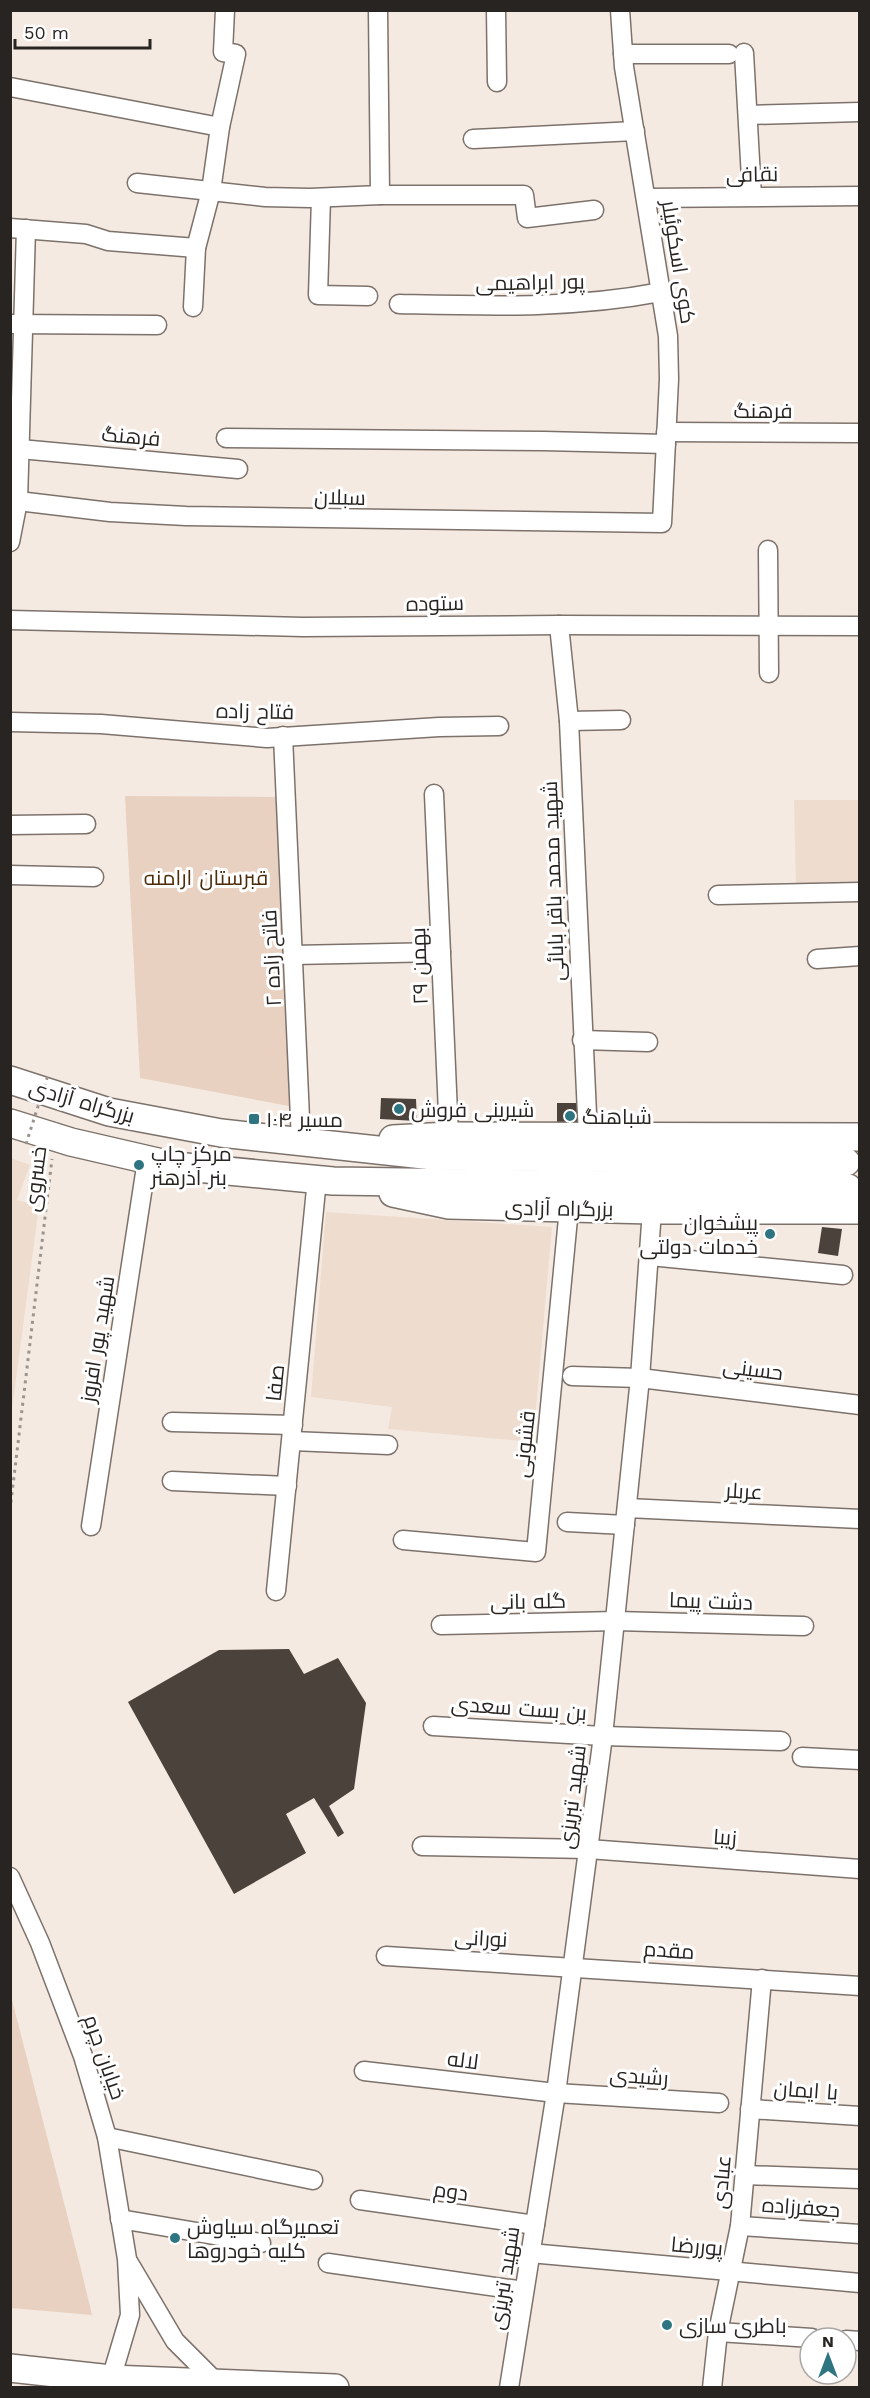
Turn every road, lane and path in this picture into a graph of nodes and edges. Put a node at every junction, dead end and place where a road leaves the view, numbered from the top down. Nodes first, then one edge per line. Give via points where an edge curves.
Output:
1 (225, 10) edge
2 (378, 10) edge
3 (496, 10) edge
4 (620, 10) edge
5 (623, 54) junction
6 (497, 82) dead end
7 (10, 87) edge
8 (860, 112) edge
9 (748, 115) junction
10 (220, 127) junction
11 (635, 131) junction
12 (473, 139) dead end
13 (137, 183) dead end
14 (211, 191) junction
15 (380, 195) junction
16 (860, 195) edge
17 (752, 196) junction
18 (321, 198) junction
19 (646, 198) junction
20 (594, 210) dead end
21 (18, 229) edge
22 (196, 248) junction
23 (661, 292) junction
24 (368, 296) dead end
25 (399, 304) dead end
26 (193, 307) dead end
27 (17, 324) edge
28 (157, 326) dead end
29 (16, 394) edge
30 (860, 433) edge
31 (226, 438) dead end
32 (666, 438) junction
33 (20, 449) junction
34 (238, 469) dead end
35 (18, 501) junction
36 (662, 523) joint
37 (10, 542) edge
38 (768, 550) dead end
39 (10, 620) edge
40 (559, 624) junction
41 (767, 626) junction
42 (860, 626) edge
43 (769, 673) dead end
44 (569, 720) junction
45 (621, 720) dead end
46 (10, 722) edge
47 (499, 726) dead end
48 (283, 736) junction
49 (434, 794) dead end
50 (86, 824) dead end
51 (10, 825) edge
52 (10, 875) edge
53 (94, 877) dead end
54 (860, 892) edge
55 (718, 895) dead end
56 (441, 952) junction
57 (293, 955) junction
58 (860, 956) edge
59 (817, 959) dead end
60 (582, 1040) junction
61 (648, 1042) dead end
62 (48, 1075) dead end
63 (10, 1080) edge
64 (18, 1133) edge
65 (588, 1136) junction
66 (55, 1137) junction
67 (449, 1137) junction
68 (860, 1137) edge
69 (301, 1141) junction
70 (331, 1144) junction
71 (147, 1160) junction
72 (325, 1180) junction
73 (851, 1187) edge
74 (570, 1208) junction
75 (652, 1210) junction
76 (650, 1256) junction
77 (843, 1275) dead end
78 (572, 1376) dead end
79 (640, 1378) junction
80 (860, 1405) edge
81 (172, 1422) dead end
82 (292, 1433) junction
83 (388, 1445) dead end
84 (172, 1481) dead end
85 (287, 1486) junction
86 (10, 1510) edge
87 (626, 1517) junction
88 (860, 1519) edge
89 (567, 1522) dead end
90 (91, 1526) dead end
91 (403, 1540) dead end
92 (276, 1591) dead end
93 (616, 1621) junction
94 (441, 1626) dead end
95 (804, 1626) dead end
96 (433, 1726) dead end
97 (603, 1736) junction
98 (782, 1741) dead end
99 (802, 1757) dead end
100 (860, 1760) edge
101 (422, 1846) dead end
102 (588, 1850) junction
103 (860, 1869) edge
104 (10, 1877) edge
105 (386, 1956) dead end
106 (573, 1966) junction
107 (762, 1979) junction
108 (860, 1986) edge
109 (364, 2071) dead end
110 (556, 2093) junction
111 (719, 2103) dead end
112 (750, 2109) junction
113 (860, 2116) edge
114 (107, 2137) junction
115 (745, 2175) junction
116 (860, 2179) edge
117 (313, 2180) dead end
118 (360, 2200) dead end
119 (120, 2218) junction
120 (535, 2225) junction
121 (740, 2226) junction
122 (860, 2234) edge
123 (261, 2243) dead end
124 (530, 2253) junction
125 (127, 2259) junction
126 (328, 2263) dead end
127 (730, 2272) junction
128 (860, 2283) edge
129 (524, 2291) junction
130 (718, 2332) junction
131 (798, 2337) edge
132 (10, 2368) edge
133 (111, 2379) junction
134 (217, 2383) junction
135 (335, 2388) edge
136 (509, 2388) edge
137 (712, 2388) edge

1 - 10 street via 223,52 236,54
2 - 15 street
3 - 6 street
4 - 5 street, کوی اسکوئیلر
5 - 9 street via 736,54
5 - 11 street, کوی اسکوئیلر
7 - 10 street
8 - 9 street
9 - 17 street
10 - 14 street
11 - 12 street
11 - 19 street, کوی اسکوئیلر
13 - 14 street
14 - 18 street
14 - 22 street
15 - 18 street
15 - 20 street via 524,195 526,218
16 - 17 street, نقافی
17 - 19 street, نقافی
18 - 24 street via 318,295
19 - 23 street, کوی اسکوئیلر
21 - 22 street
21 - 27 street
22 - 26 street
23 - 25 street, پور ابراهیمی via 552,306
23 - 32 street, کوی اسکوئیلر via 668,336
27 - 28 street
27 - 29 street
29 - 33 street
30 - 32 street, فرهنگ
31 - 32 street, فرهنگ
32 - 36 street, کوی اسکوئیلر
33 - 34 street, فرهنگ
33 - 35 street
35 - 36 street, سبلان via 186,516
35 - 37 street
38 - 41 street
39 - 40 street, ستوده via 303,627
40 - 41 street, ستوده
40 - 44 street, شهید محمد باقر بابائی
41 - 42 street, ستوده
41 - 43 street
44 - 45 street
44 - 60 street, شهید محمد باقر بابائی
46 - 48 street, فتاح زاده
47 - 48 street, فتاح زاده
48 - 57 street, فاتح زاده ۲
49 - 56 street, ۲۹ بهمن
50 - 51 street
52 - 53 street
54 - 55 street
56 - 57 street
56 - 67 street, ۲۹ بهمن
57 - 69 street, فاتح زاده ۲
58 - 59 street
60 - 61 street
60 - 65 street, شهید محمد باقر بابائی
62 - 64 path, bridge
63 - 69 highway, بزرگراه آزادی via 110,1112 221,1133
64 - 66 highway, بزرگراه آزادی
65 - 67 highway, بزرگراه آزادی
65 - 68 highway, بزرگراه آزادی
66 - 71 highway, بزرگراه آزادی
66 - 86 path, خسروی
67 - 70 highway, بزرگراه آزادی
69 - 70 highway, بزرگراه آزادی
70 - 73 highway, بزرگراه آزادی via 433,1156
71 - 72 highway, بزرگراه آزادی
71 - 90 street, شهید پور افروز
72 - 73 highway, بزرگراه آزادی
72 - 74 highway, بزرگراه آزادی via 448,1205
72 - 82 street, صفا
73 - 75 highway, بزرگراه آزادی
74 - 75 highway, بزرگراه آزادی
74 - 91 street, قشونی via 536,1552
75 - 76 street, شهید تبریزی
76 - 77 street
76 - 79 street, شهید تبریزی
78 - 79 street, حسینی
79 - 80 street, حسینی
79 - 87 street, شهید تبریزی
81 - 82 street
82 - 83 street
82 - 85 street, صفا
84 - 85 street
85 - 92 street, صفا
87 - 88 street, عربلر
87 - 89 street, عربلر
87 - 93 street, شهید تبریزی
93 - 94 street, گله بانی
93 - 95 street, دشت پیما
93 - 97 street, شهید تبریزی
96 - 97 street, بن بست سعدی
97 - 98 street, بن بست سعدی
97 - 102 street, شهید تبریزی
99 - 100 street
101 - 102 street, زیبا
102 - 103 street, زیبا
102 - 106 street, شهید تبریزی
104 - 114 street, خیابان چرم via 83,2056
105 - 106 street, نورانی
106 - 107 street, مقدم
106 - 110 street, شهید تبریزی
107 - 108 street
107 - 112 street, عبادی
109 - 110 street, لاله
110 - 111 street, رشیدی
110 - 120 street, شهید تبریزی
112 - 113 street, با ایمان
112 - 115 street, عبادی
114 - 117 street
114 - 119 street, خیابان چرم
115 - 116 street
115 - 121 street, عبادی
118 - 120 street, دوم
119 - 123 street
119 - 125 street, خیابان چرم
120 - 124 street, شهید تبریزی
121 - 122 street, جعفرزاده
121 - 127 street, عبادی
124 - 127 street, پوررضا
124 - 129 street, شهید تبریزی
125 - 133 street via 130,2315
125 - 134 street via 175,2341
126 - 129 street
127 - 128 street, پوررضا
127 - 130 street, عبادی
129 - 136 street, شهید تبریزی
130 - 131 street
130 - 137 street, عبادی
132 - 133 highway
133 - 134 highway
134 - 135 highway

